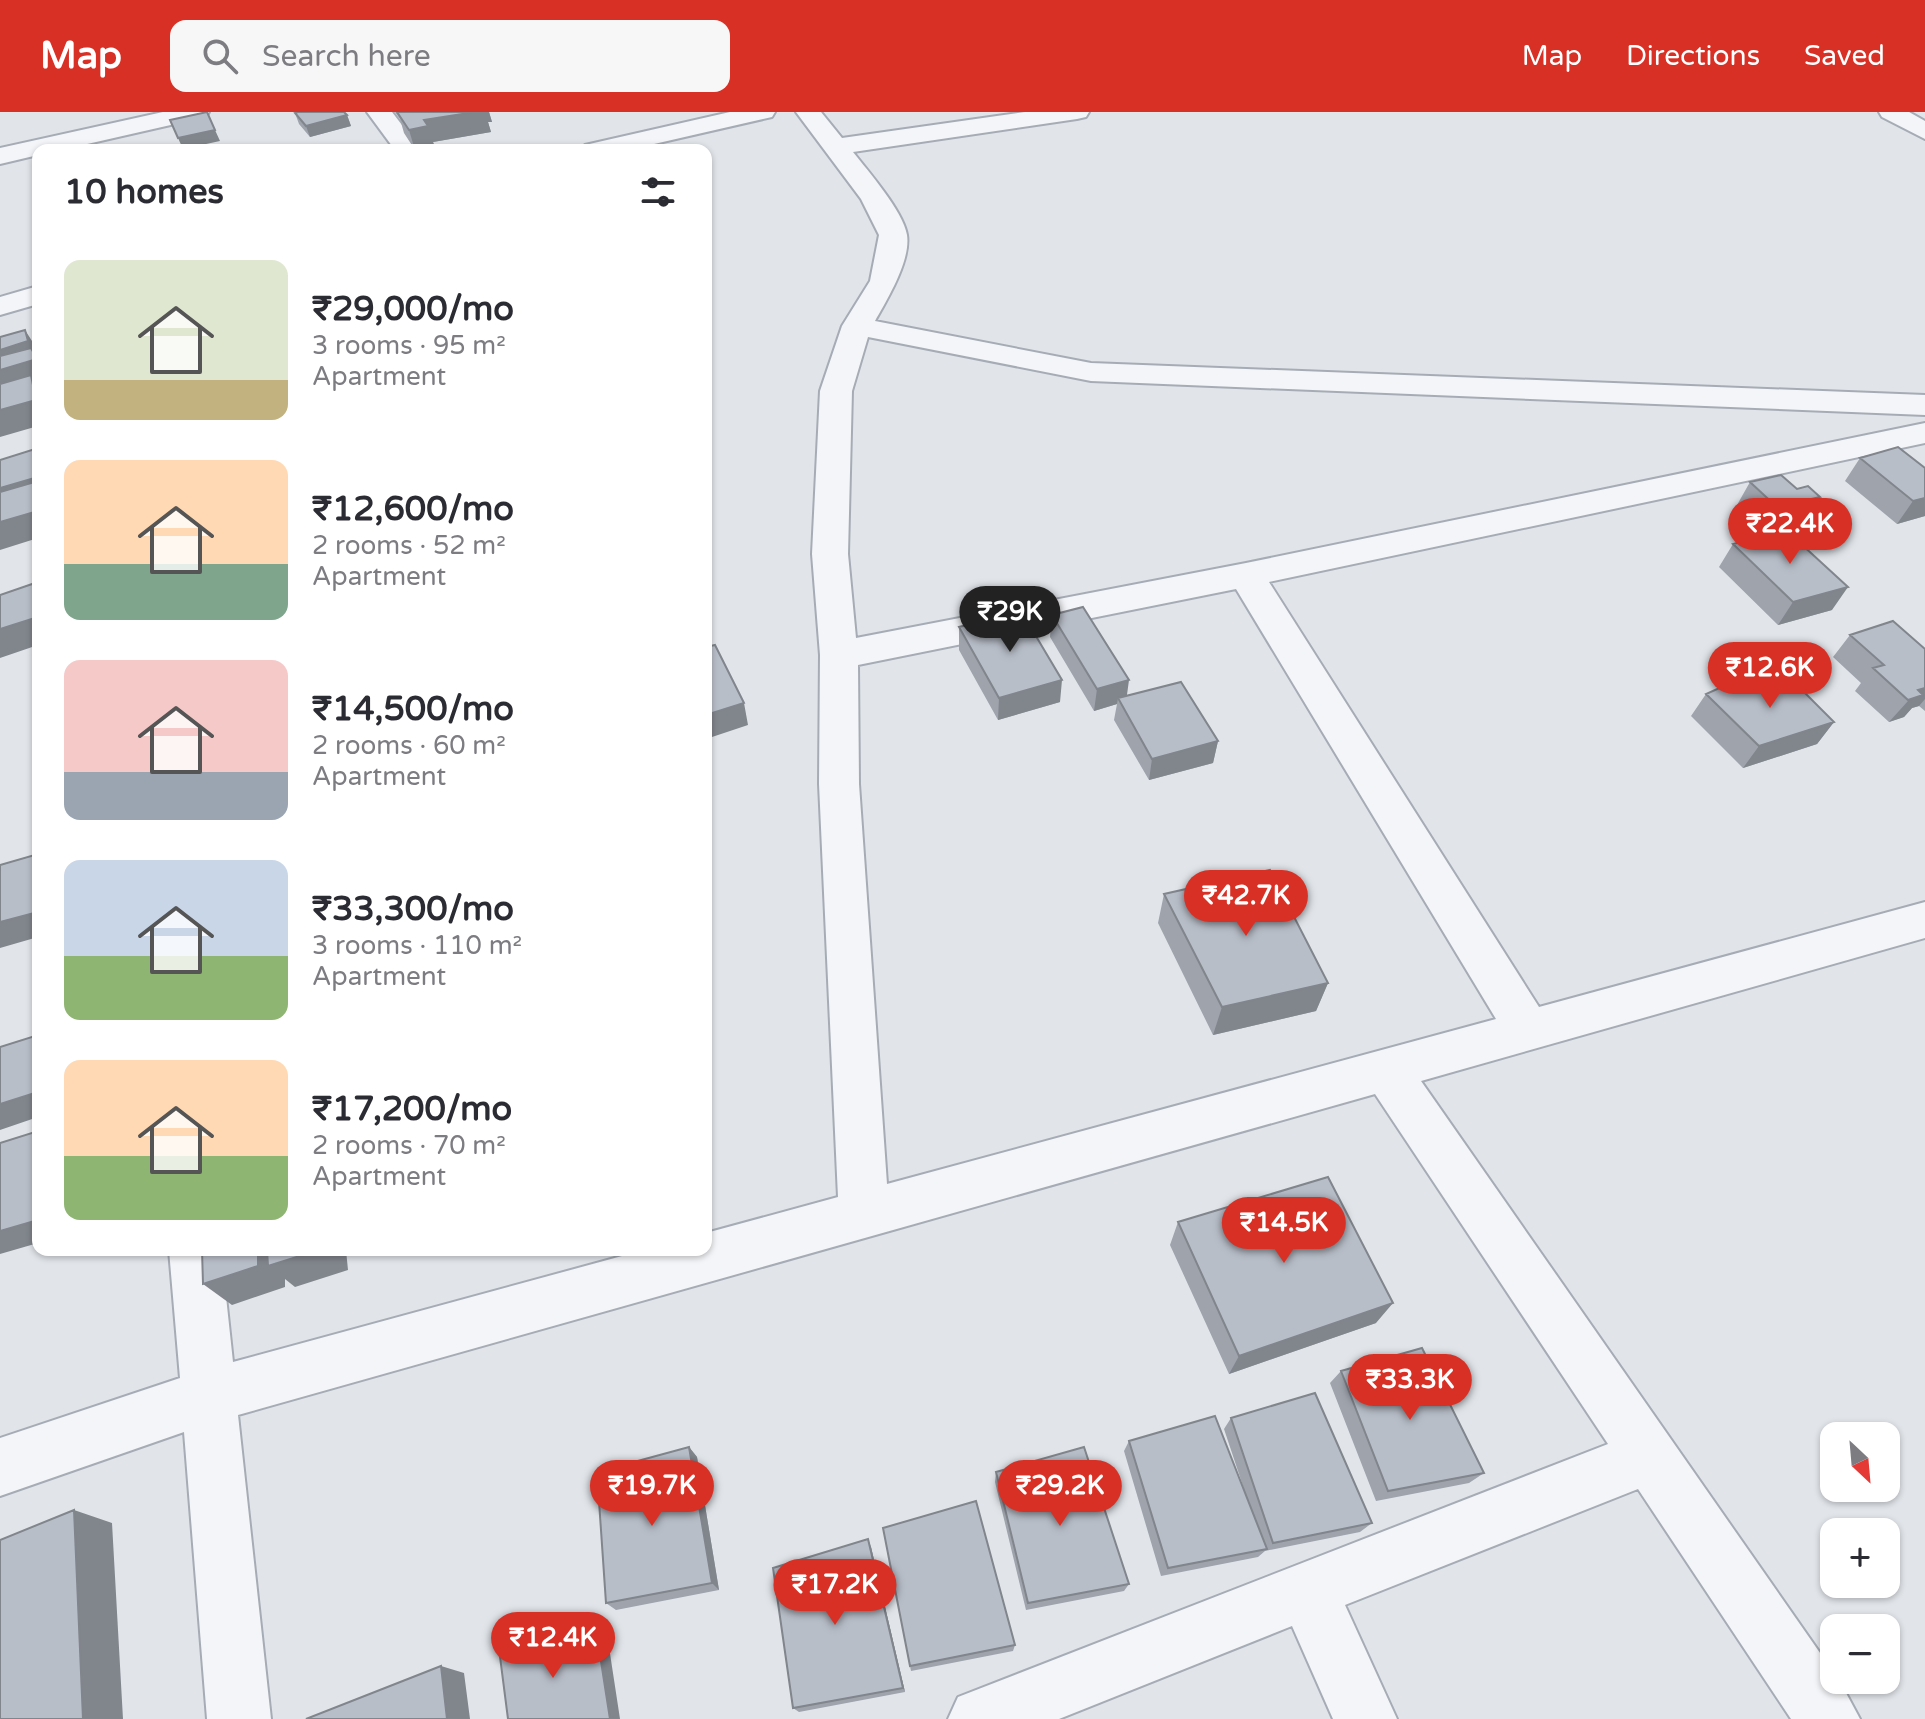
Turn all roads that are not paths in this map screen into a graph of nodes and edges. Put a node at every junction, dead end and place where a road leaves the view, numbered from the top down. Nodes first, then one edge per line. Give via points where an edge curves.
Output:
1 (197, 112) edge
2 (379, 112) edge
3 (763, 112) edge
4 (808, 112) edge
5 (1077, 112) edge
6 (1891, 112) edge
7 (1017, 116) edge
8 (1925, 131) edge
9 (74, 144) edge
10 (403, 144) edge
11 (621, 144) edge
12 (835, 147) junction
13 (32, 151) edge
14 (0, 156) edge
15 (32, 297) edge
16 (0, 306) edge
17 (857, 326) junction
18 (1925, 405) edge
19 (1925, 433) edge
20 (1246, 575) junction
21 (839, 655) junction
22 (1925, 920) edge
23 (1528, 1030) junction
24 (1385, 1069) junction
25 (864, 1214) junction
26 (196, 1256) edge
27 (209, 1396) junction
28 (1649, 1456) junction
29 (0, 1467) edge
30 (1307, 1591) junction
31 (239, 1719) edge
32 (980, 1719) edge
33 (1365, 1719) edge
34 (1828, 1719) edge

1 - 9 street
2 - 10 street
3 - 11 street
4 - 12 street
5 - 7 street
6 - 8 street
7 - 12 street
12 - 17 street via 874,197 893,235 884,281
13 - 14 street
15 - 16 street
17 - 18 street via 1091,372
17 - 21 street via 836,391 830,554
19 - 20 street
20 - 21 street
20 - 23 street
21 - 25 street via 839,784
22 - 23 street
23 - 24 street
24 - 25 street
24 - 28 street
25 - 27 street
26 - 27 street
27 - 29 street
27 - 31 street
28 - 30 street
28 - 34 street
30 - 32 street
30 - 33 street

